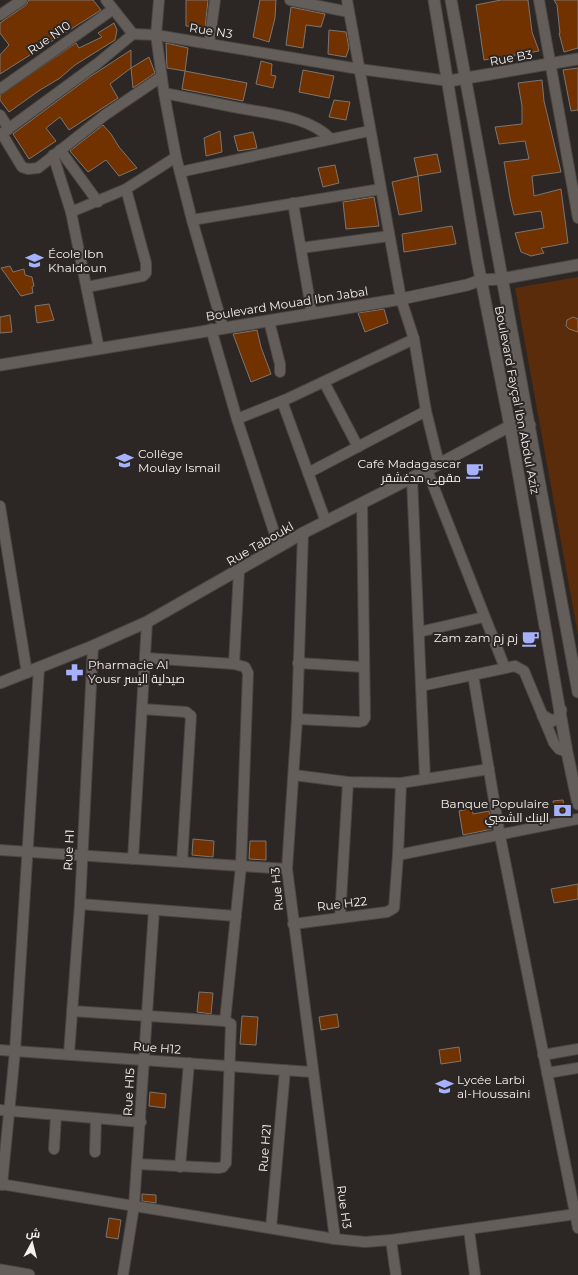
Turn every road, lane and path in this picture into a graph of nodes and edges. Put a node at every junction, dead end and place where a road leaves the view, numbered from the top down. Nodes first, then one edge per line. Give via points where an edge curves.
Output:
1 (22, 0) edge
2 (106, 0) edge
3 (159, 0) edge
4 (215, 0) edge
5 (290, 0) edge
6 (347, 0) edge
7 (434, 0) edge
8 (451, 0) edge
9 (539, 0) edge
10 (112, 10) junction
11 (349, 12) junction
12 (0, 15) edge
13 (133, 34) junction
14 (156, 35) junction
15 (209, 44) junction
16 (578, 59) edge
17 (550, 64) junction
18 (359, 69) junction
19 (161, 77) junction
20 (466, 79) junction
21 (449, 82) junction
22 (0, 88) edge
23 (164, 93) junction
24 (0, 115) edge
25 (370, 131) junction
26 (4, 132) edge
27 (331, 139) junction
28 (57, 153) junction
29 (176, 157) junction
30 (180, 172) junction
31 (574, 173) edge
32 (126, 189) junction
33 (381, 189) junction
34 (98, 202) junction
35 (293, 203) junction
36 (71, 212) junction
37 (578, 218) edge
38 (192, 220) junction
39 (389, 236) junction
40 (301, 248) junction
41 (578, 265) edge
42 (501, 279) junction
43 (481, 280) junction
44 (87, 287) junction
45 (401, 299) junction
46 (312, 314) junction
47 (269, 321) junction
48 (224, 327) junction
49 (211, 329) junction
50 (414, 339) junction
51 (99, 349) junction
52 (0, 365) edge
53 (280, 372) dead end
54 (324, 382) junction
55 (282, 401) junction
56 (426, 411) junction
57 (237, 419) junction
58 (530, 425) junction
59 (510, 426) junction
60 (358, 447) junction
61 (439, 464) junction
62 (427, 470) junction
63 (308, 472) junction
64 (412, 478) junction
65 (362, 503) junction
66 (0, 506) edge
67 (326, 522) junction
68 (303, 533) junction
69 (280, 547) junction
70 (239, 571) junction
71 (484, 617) junction
72 (147, 622) junction
73 (419, 632) junction
74 (93, 646) junction
75 (146, 658) junction
76 (298, 663) junction
77 (234, 664) junction
78 (364, 667) junction
79 (39, 668) junction
80 (505, 668) junction
81 (27, 673) junction
82 (473, 675) junction
83 (0, 683) edge
84 (421, 686) junction
85 (578, 692) edge
86 (142, 709) junction
87 (561, 710) junction
88 (543, 716) junction
89 (297, 720) junction
90 (567, 752) junction
91 (489, 769) junction
92 (294, 775) junction
93 (425, 779) junction
94 (348, 782) junction
95 (401, 783) junction
96 (578, 804) edge
97 (578, 820) edge
98 (500, 836) junction
99 (0, 850) edge
100 (28, 852) junction
101 (398, 855) junction
102 (82, 856) junction
103 (133, 859) junction
104 (182, 862) junction
105 (242, 866) junction
106 (287, 869) junction
107 (80, 904) junction
108 (154, 910) junction
109 (236, 916) junction
110 (340, 918) junction
111 (293, 924) junction
112 (72, 1011) junction
113 (147, 1016) junction
114 (225, 1022) junction
115 (578, 1049) edge
116 (0, 1050) edge
117 (14, 1051) junction
118 (69, 1054) junction
119 (543, 1055) junction
120 (144, 1060) junction
121 (190, 1063) junction
122 (231, 1065) junction
123 (578, 1068) edge
124 (285, 1070) junction
125 (312, 1072) junction
126 (547, 1073) junction
127 (5, 1111) edge
128 (56, 1116) junction
129 (96, 1119) junction
130 (140, 1122) junction
131 (54, 1149) dead end
132 (95, 1152) dead end
133 (137, 1164) junction
134 (180, 1167) junction
135 (1, 1185) edge
136 (134, 1206) junction
137 (576, 1214) junction
138 (271, 1228) junction
139 (578, 1228) edge
140 (469, 1230) junction
141 (335, 1239) junction
142 (391, 1240) junction
143 (0, 1270) edge
144 (29, 1275) edge
145 (123, 1275) edge
146 (396, 1275) edge
147 (475, 1275) edge

1 - 12 street
2 - 10 street
3 - 14 street
4 - 15 street
5 - 11 street
6 - 11 street
7 - 21 main road, Boulevard Fayçal Ibn Abdul Aziz
8 - 20 main road, Boulevard Fayçal Ibn Abdul Aziz
9 - 17 street
10 - 13 street
10 - 22 street, Rue N10
11 - 18 street
13 - 14 street, Rue N3
13 - 26 street
14 - 15 street, Rue N3
14 - 19 street
15 - 18 street, Rue N3
16 - 17 main road, Rue B3
17 - 20 main road, Rue B3
17 - 31 street
18 - 21 street, Rue N3
18 - 25 street
19 - 23 street
19 - 28 street via 105,115
20 - 21 main road, Rue B3
20 - 42 main road, Boulevard Fayçal Ibn Abdul Aziz
21 - 43 main road, Boulevard Fayçal Ibn Abdul Aziz
23 - 27 street via 284,117 314,127
23 - 29 street
24 - 26 street
25 - 27 street
25 - 33 street
26 - 28 street via 22,167 38,168
27 - 30 street
28 - 34 street
28 - 36 street
29 - 30 street
29 - 32 street
30 - 38 street
31 - 37 street
32 - 34 street
32 - 44 street via 146,263 146,273 143,276
33 - 35 street
33 - 39 street
34 - 36 street
35 - 38 street
35 - 40 street
36 - 44 street
38 - 48 street
39 - 40 street
39 - 45 street
40 - 46 street
41 - 42 main road, Boulevard Mouad Ibn Jabal
42 - 43 main road, Boulevard Mouad Ibn Jabal
42 - 58 main road, Boulevard Fayçal Ibn Abdul Aziz
43 - 45 main road, Boulevard Mouad Ibn Jabal
43 - 59 main road, Boulevard Fayçal Ibn Abdul Aziz
44 - 51 street
45 - 46 main road, Boulevard Mouad Ibn Jabal
45 - 50 street
46 - 47 main road, Boulevard Mouad Ibn Jabal
47 - 48 main road, Boulevard Mouad Ibn Jabal
47 - 53 street
48 - 49 main road, Boulevard Mouad Ibn Jabal
49 - 51 main road, Boulevard Mouad Ibn Jabal
49 - 57 street
50 - 54 street
50 - 56 street
51 - 52 main road, Boulevard Mouad Ibn Jabal
54 - 55 street
54 - 60 street
55 - 57 street
55 - 63 street
56 - 60 street
56 - 61 street
57 - 69 street
58 - 59 main road, Rue Taboukl
58 - 85 main road, Boulevard Fayçal Ibn Abdul Aziz
59 - 61 main road, Rue Taboukl
59 - 87 main road, Boulevard Fayçal Ibn Abdul Aziz
60 - 63 street
61 - 62 main road, Rue Taboukl
62 - 64 main road, Rue Taboukl
62 - 71 street
63 - 67 street
64 - 65 main road, Rue Taboukl
64 - 73 street
65 - 67 main road, Rue Taboukl
65 - 78 street
66 - 81 street
67 - 68 main road, Rue Taboukl
68 - 69 main road, Rue Taboukl
68 - 76 street, Rue H3
69 - 70 main road, Rue Taboukl
70 - 72 main road, Rue Taboukl
70 - 77 street
71 - 73 street
71 - 80 street
72 - 74 main road, Rue Taboukl
72 - 75 street
73 - 84 street
74 - 79 main road, Rue Taboukl
74 - 102 street, Rue H1
75 - 77 street
75 - 86 street
76 - 78 street
76 - 89 street, Rue H3
77 - 105 street via 245,667 248,673
78 - 89 street via 366,714 363,721
79 - 81 main road, Rue Taboukl
79 - 100 street
80 - 82 street
80 - 88 street via 515,666 524,671
81 - 83 main road, Rue Taboukl
82 - 84 street
82 - 91 street
84 - 93 street
86 - 103 street
86 - 104 street via 186,712 192,719
87 - 88 main road via 559,718 552,720
87 - 90 main road, Boulevard Fayçal Ibn Abdul Aziz
88 - 90 street via 554,743 559,749
89 - 92 street, Rue H3
90 - 96 main road, Boulevard Fayçal Ibn Abdul Aziz
91 - 93 street
91 - 98 street
92 - 94 street
92 - 106 street, Rue H3
93 - 95 street
94 - 95 street
94 - 110 street
95 - 101 street
97 - 98 street
98 - 101 street
98 - 119 street
99 - 100 street
100 - 102 street
100 - 117 street
101 - 110 street, Rue H22 via 394,908 387,912
102 - 103 street
102 - 107 street, Rue H1
103 - 104 street
104 - 105 street
105 - 106 street
105 - 109 street
106 - 111 street, Rue H3
107 - 108 street
107 - 112 street, Rue H1
108 - 109 street
108 - 113 street, Rue H15
109 - 114 street
110 - 111 street, Rue H22
111 - 125 street, Rue H3
112 - 113 street
112 - 118 street, Rue H1
113 - 114 street
113 - 120 street, Rue H15
114 - 122 street via 232,1026
115 - 119 street
116 - 117 street, Rue H12
117 - 118 street, Rue H12
117 - 127 street
118 - 120 street, Rue H12
119 - 126 street
120 - 121 street, Rue H12
120 - 130 street, Rue H15
121 - 122 street, Rue H12
121 - 134 street
122 - 124 street, Rue H12
122 - 134 street via 226,1163 218,1168
123 - 126 street
124 - 125 street, Rue H12
124 - 138 street, Rue H21
125 - 141 street, Rue H3
126 - 137 street
127 - 128 street
127 - 135 street
128 - 129 street
128 - 131 street
129 - 130 street
129 - 132 street
130 - 133 street, Rue H15
133 - 134 street
133 - 136 street, Rue H15
135 - 136 street
136 - 138 street
136 - 145 street, Rue H15
137 - 139 street
137 - 140 street
138 - 141 street
140 - 142 street
140 - 147 street
141 - 142 street via 365,1242
142 - 146 street
143 - 144 main road

